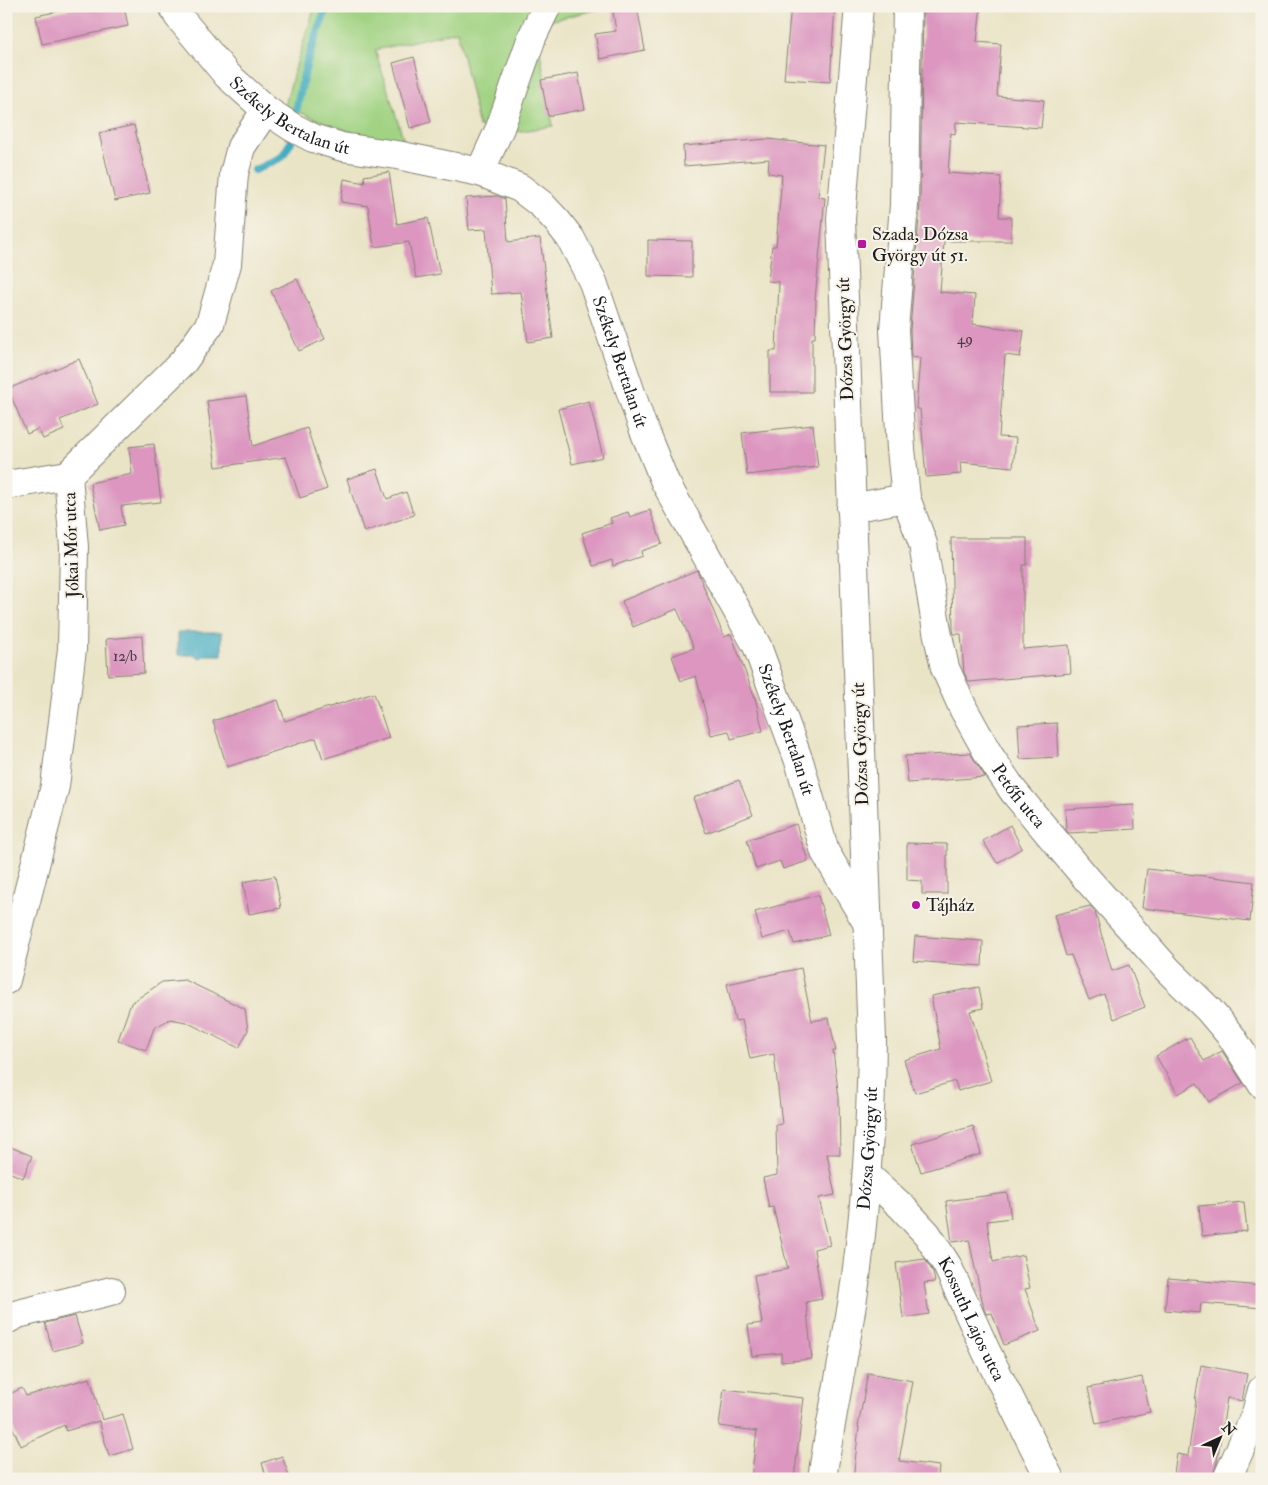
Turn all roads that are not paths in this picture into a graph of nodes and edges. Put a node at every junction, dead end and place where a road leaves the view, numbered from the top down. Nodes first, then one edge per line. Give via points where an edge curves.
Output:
1 (172, 6) edge
2 (547, 6) edge
3 (859, 6) edge
4 (907, 6) edge
5 (266, 110) junction
6 (480, 172) junction
7 (68, 475) junction
8 (6, 485) edge
9 (906, 498) junction
10 (851, 508) junction
11 (866, 921) junction
12 (6, 980) edge
13 (1262, 1084) edge
14 (868, 1176) junction
15 (111, 1291) dead end
16 (6, 1320) edge
17 (1262, 1390) edge
18 (822, 1479) edge
19 (1050, 1479) edge
20 (1227, 1479) edge

1 - 5 street, Székely Bertalan út via 227,74
2 - 6 street
3 - 10 street, Dózsa György út via 841,219
4 - 9 street via 904,205 894,330
5 - 6 street, Székely Bertalan út via 313,138 342,147
5 - 7 street, Jókai Mór utca via 241,147 234,174 227,264 210,324 183,362
6 - 11 street, Székely Bertalan út via 520,188 541,204 571,239 593,282 642,428 665,482 757,646 800,764 825,852
7 - 8 street
7 - 12 street, Jókai Mór utca via 74,547 72,649 55,786
9 - 10 street
9 - 13 street, Petőfi utca via 923,544 945,668 989,755 1014,792 1087,879 1231,1036
10 - 11 street, Dózsa György út
11 - 14 street, Dózsa György út via 872,1040
14 - 18 street, Dózsa György út via 854,1291
14 - 19 street, Kossuth Lajos utca via 927,1234 948,1265 986,1351
15 - 16 street via 18,1314
17 - 20 street via 1256,1413

